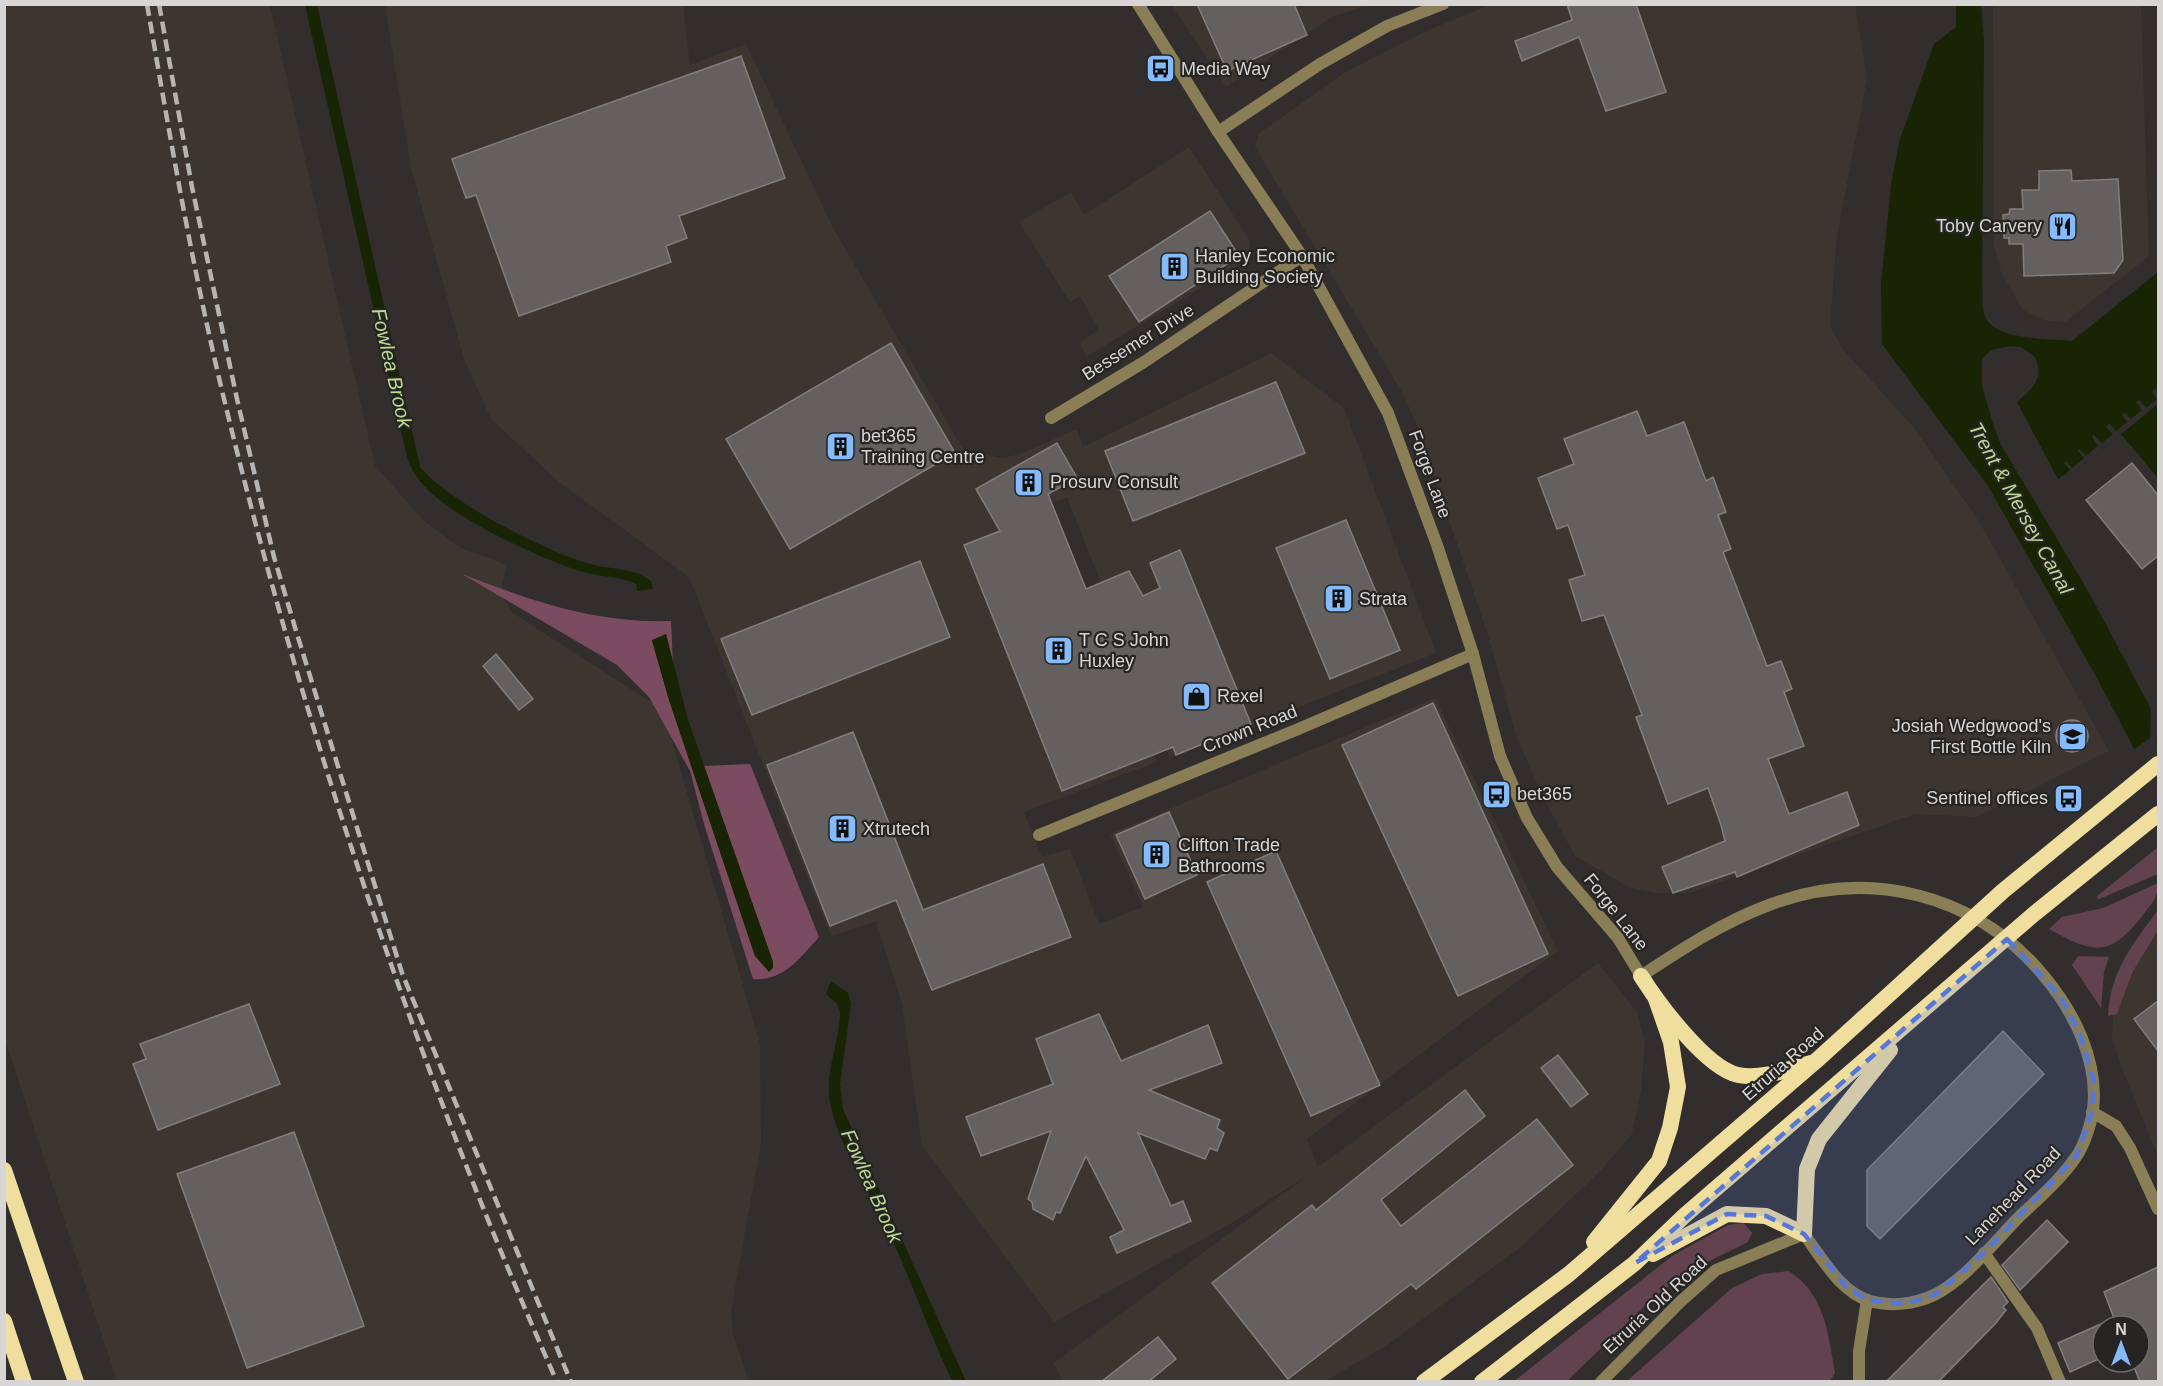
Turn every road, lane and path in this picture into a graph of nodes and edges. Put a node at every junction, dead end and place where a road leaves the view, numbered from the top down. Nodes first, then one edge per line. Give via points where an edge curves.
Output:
1 (1138, 4) edge
2 (1443, 4) edge
3 (1218, 132) junction
4 (1302, 256) junction
5 (1051, 418) dead end
6 (1473, 654) junction
7 (2158, 764) edge
8 (2153, 818) edge
9 (1039, 835) dead end
10 (1641, 976) junction
11 (1656, 999) junction
12 (1913, 1021) junction
13 (1815, 1061) junction
14 (2092, 1112) junction
15 (4, 1170) edge
16 (2158, 1209) edge
17 (1804, 1234) junction
18 (1984, 1253) junction
19 (1635, 1263) junction
20 (1569, 1274) junction
21 (1867, 1300) junction
22 (4, 1321) edge
23 (24, 1382) edge
24 (76, 1382) edge
25 (1424, 1382) edge
26 (1482, 1382) edge
27 (1600, 1382) edge
28 (1859, 1382) edge
29 (2060, 1382) edge

1 - 3 street, Forge Lane
2 - 3 street via 1387,26 1320,64
3 - 4 street, Forge Lane
4 - 5 street, Bessemer Drive via 1144,362
4 - 6 street, Forge Lane via 1389,413
6 - 9 street, Crown Road
6 - 10 street, Forge Lane via 1500,756 1527,818 1557,867 1618,938
7 - 13 highway, Etruria Road via 2003,891
8 - 12 highway via 2034,914
10 - 11 highway
10 - 14 street, Lanehead Road via 1712,930 1770,904 1803,895 1864,887 1912,894 1960,908 1994,928 2031,961 2061,997 2088,1056 2094,1081
11 - 13 highway via 1710,1059 1737,1075 1769,1075
11 - 20 highway via 1671,1042 1678,1087 1671,1128 1659,1161
12 - 17 highway via 1819,1139 1807,1169
12 - 19 highway via 1684,1216
13 - 20 highway, Etruria Road
14 - 16 street via 2116,1126
14 - 18 street, Lanehead Road via 2077,1156
15 - 24 highway
17 - 19 highway via 1766,1216 1727,1214
17 - 21 street, Lanehead Road via 1846,1287
17 - 27 street, Etruria Old Road via 1716,1270
18 - 21 street, Lanehead Road via 1935,1295 1905,1304
18 - 29 street via 2037,1328
19 - 26 highway
20 - 25 highway, Etruria Road
21 - 28 street
22 - 23 highway

